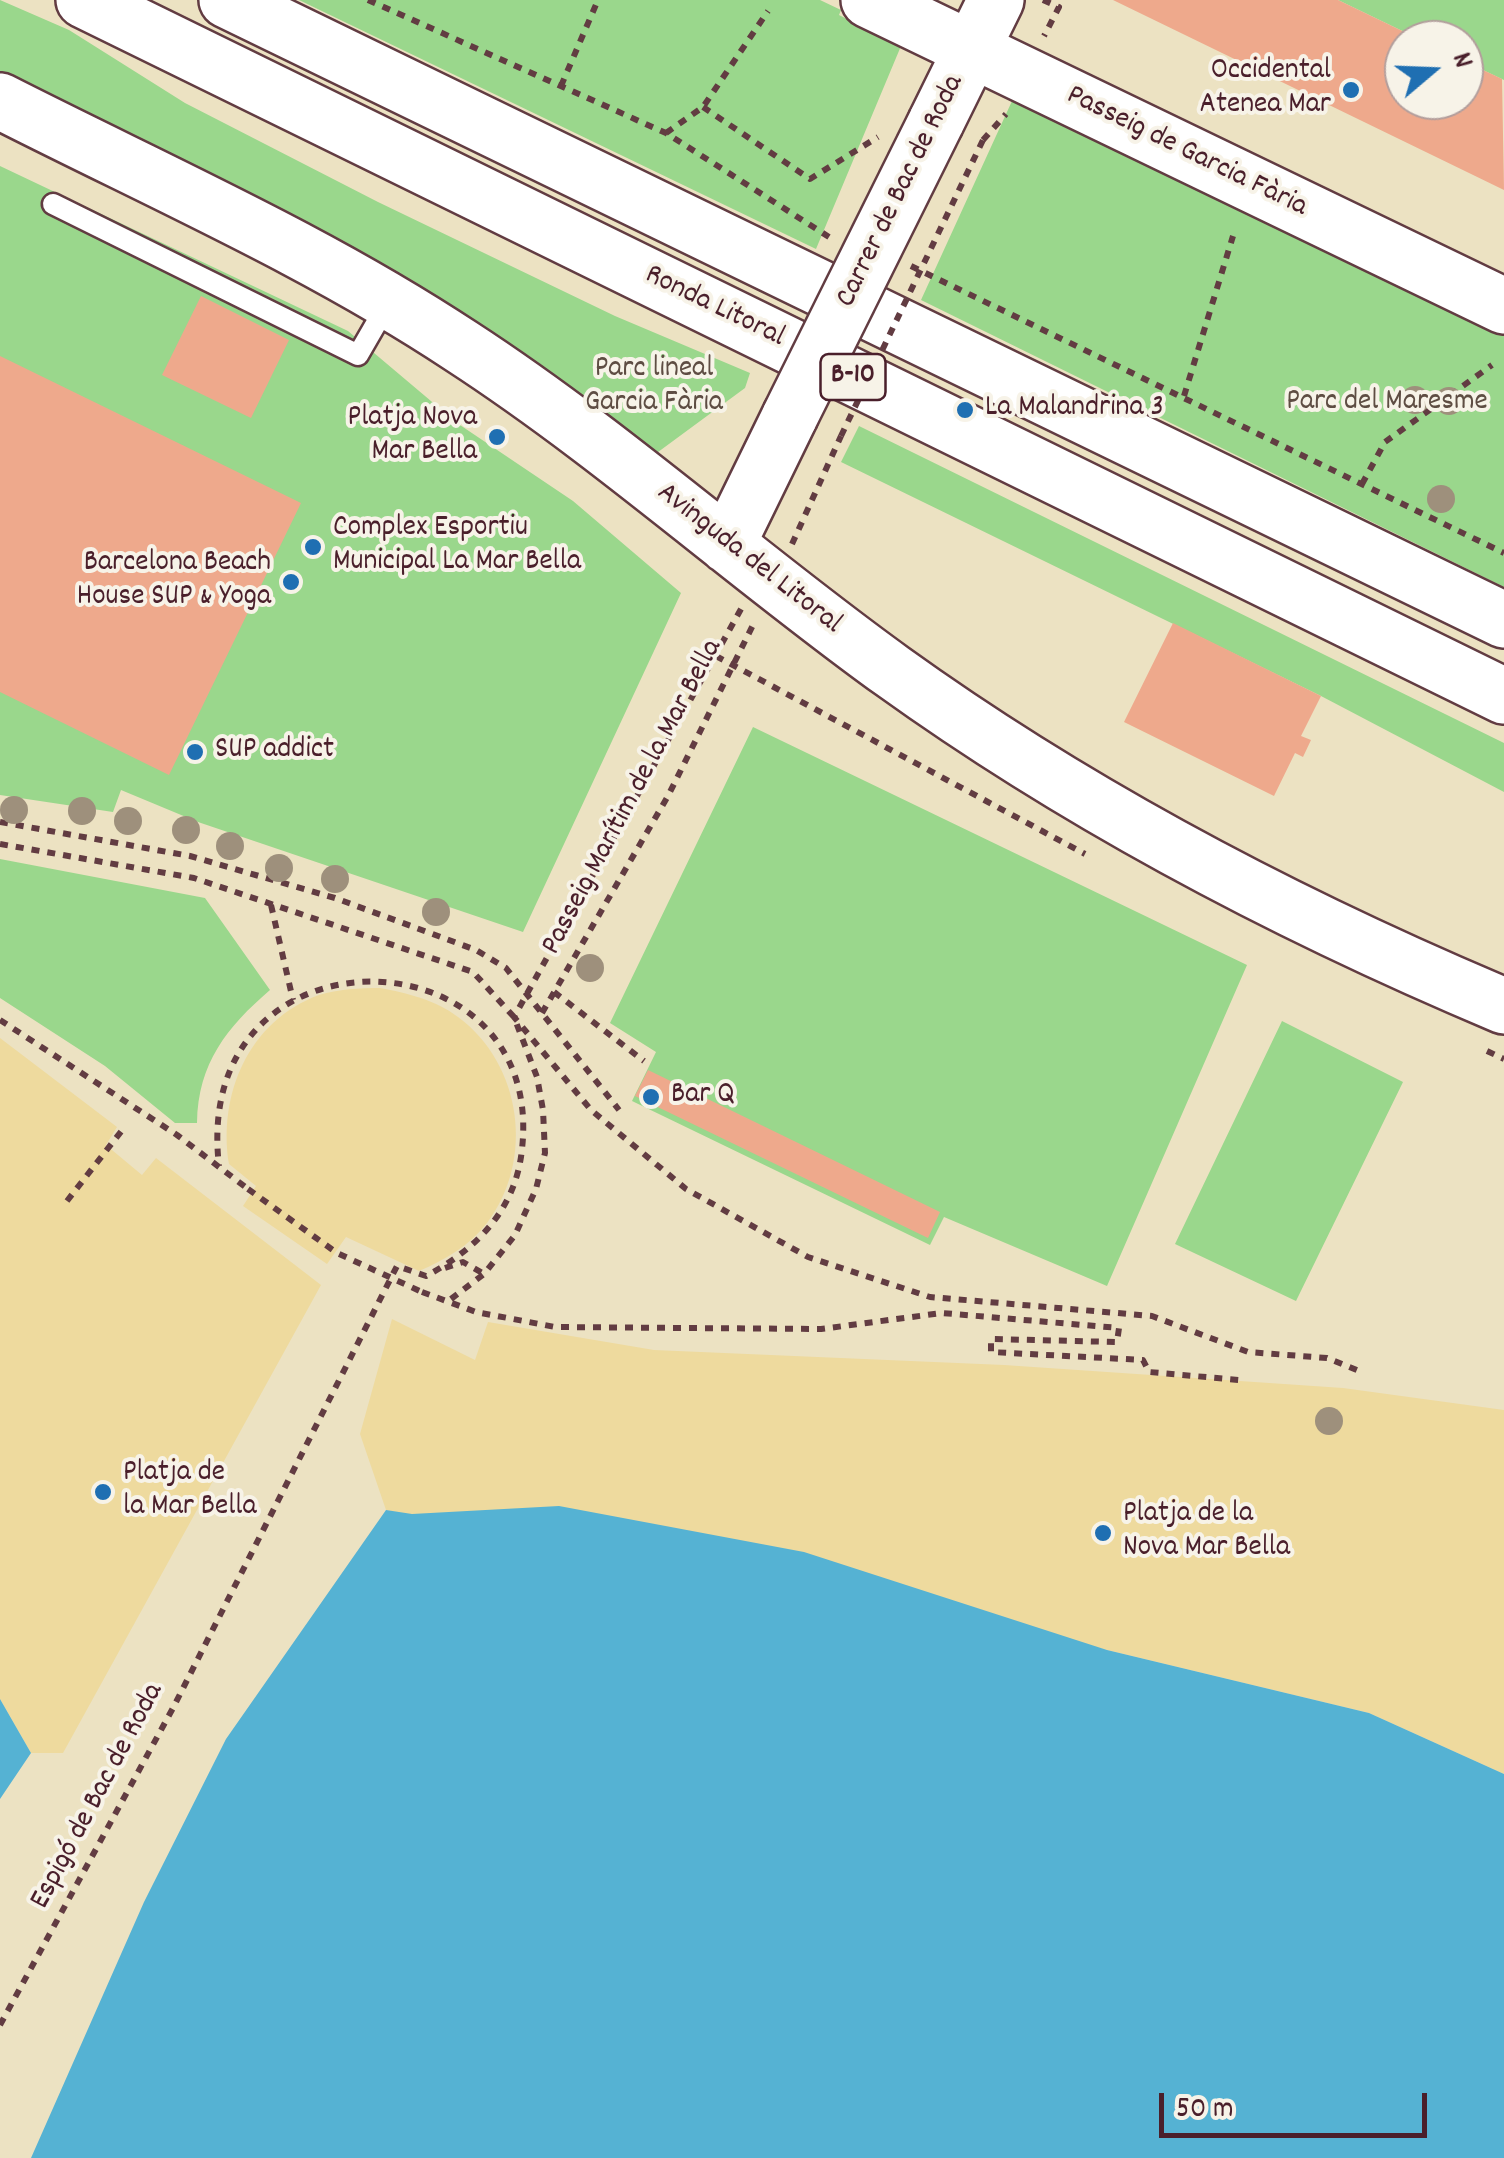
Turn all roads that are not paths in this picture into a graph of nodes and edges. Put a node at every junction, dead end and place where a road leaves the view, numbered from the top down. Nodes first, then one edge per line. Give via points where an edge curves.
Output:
1 (84, 0) edge
2 (227, 0) edge
3 (869, 0) edge
4 (996, 0) edge
5 (972, 50) junction
6 (0, 101) edge
7 (52, 204) dead end
8 (389, 301) junction
9 (1504, 306) edge
10 (727, 544) junction
11 (1504, 620) edge
12 (1504, 696) edge
13 (1504, 1006) edge

1 - 12 main road, Ronda Litoral / B-10
2 - 11 main road, B-10
3 - 5 main road, Passeig de Garcia Fària
4 - 5 main road, Carrer de Bac de Roda
5 - 9 main road, Passeig de Garcia Fària
5 - 10 main road, Carrer de Bac de Roda, bridge
6 - 8 main road, Avinguda del Litoral
7 - 8 lane via 358,355
8 - 10 main road, Avinguda del Litoral via 533,395
10 - 13 main road, Avinguda del Litoral via 897,675 1069,786 1265,897

